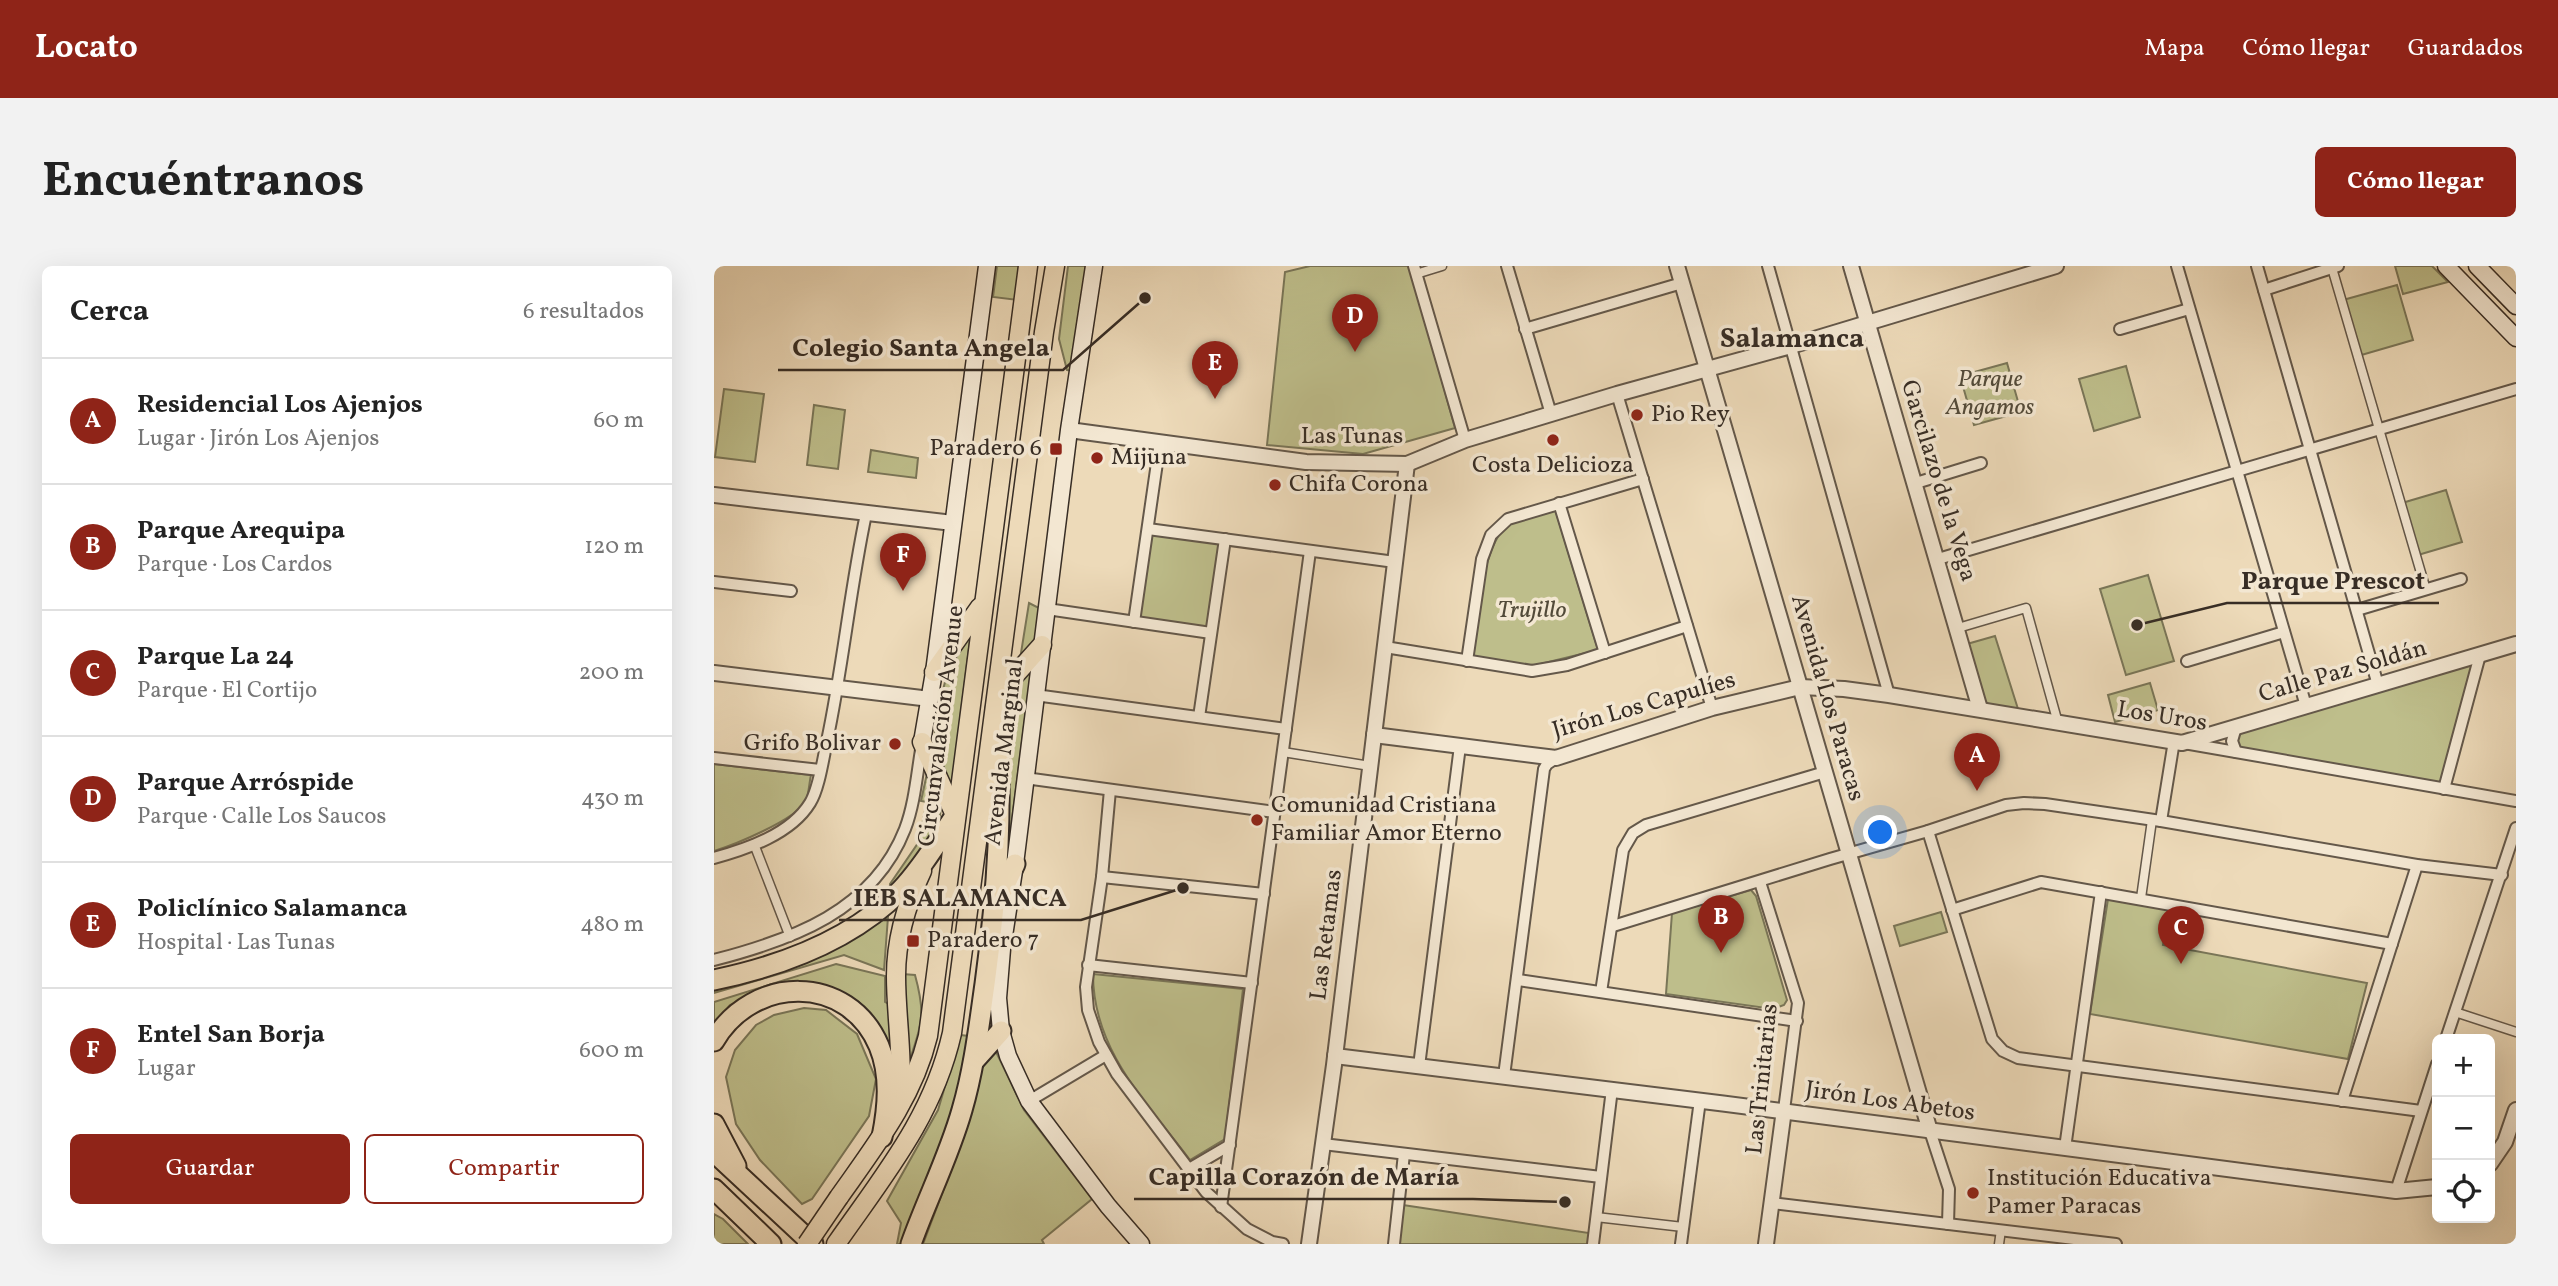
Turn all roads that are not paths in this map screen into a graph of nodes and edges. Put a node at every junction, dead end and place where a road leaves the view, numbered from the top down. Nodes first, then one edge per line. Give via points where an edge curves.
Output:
1 (987, 266) edge
2 (1028, 266) edge
3 (1055, 266) edge
4 (1094, 266) edge
5 (1442, 266) edge
6 (1507, 266) edge
7 (1677, 266) edge
8 (1768, 266) edge
9 (1851, 266) edge
10 (2056, 266) edge
11 (2177, 266) edge
12 (2257, 266) edge
13 (2446, 266) edge
14 (2477, 266) edge
15 (2335, 267) edge
16 (1415, 270) edge
17 (1682, 284) junction
18 (2264, 290) junction
19 (2516, 306) edge
20 (2189, 309) junction
21 (1867, 323) junction
22 (1525, 328) junction
23 (2120, 329) dead end
24 (2516, 338) edge
25 (1791, 346) junction
26 (1707, 370) junction
27 (2516, 389) edge
28 (1617, 394) junction
29 (1550, 414) junction
30 (2379, 428) junction
31 (1069, 430) junction
32 (1465, 440) junction
33 (1160, 442) junction
34 (2310, 449) junction
35 (1981, 463) dead end
36 (1407, 464) junction
37 (2237, 471) junction
38 (1643, 479) junction
39 (1916, 483) junction
40 (714, 495) edge
41 (1559, 503) junction
42 (866, 514) junction
43 (953, 523) junction
44 (1147, 528) junction
45 (1224, 539) junction
46 (1310, 551) junction
47 (1938, 559) junction
48 (1395, 562) junction
49 (2461, 579) dead end
50 (714, 582) edge
51 (2426, 590) junction
52 (791, 591) dead end
53 (982, 604) junction
54 (1046, 609) junction
55 (2357, 610) junction
56 (1134, 622) junction
57 (1687, 626) junction
58 (1958, 628) junction
59 (2284, 632) junction
60 (1211, 633) junction
61 (2516, 644) edge
62 (1042, 645) junction
63 (1385, 647) junction
64 (1605, 653) junction
65 (2480, 654) junction
66 (2187, 661) dead end
67 (1467, 662) junction
68 (934, 672) junction
69 (714, 673) edge
70 (2378, 685) junction
71 (1800, 687) junction
72 (838, 688) junction
73 (1035, 695) junction
74 (1889, 695) junction
75 (930, 699) junction
76 (997, 701) junction
77 (2306, 706) junction
78 (1712, 708) junction
79 (1980, 709) junction
80 (1199, 717) junction
81 (2058, 723) junction
82 (2236, 727) junction
83 (1286, 729) junction
84 (1374, 735) junction
85 (922, 742) junction
86 (2178, 742) junction
87 (1460, 746) junction
88 (1283, 752) junction
89 (2236, 752) junction
90 (714, 758) edge
91 (1556, 758) junction
92 (1370, 766) junction
93 (820, 770) junction
94 (1825, 772) junction
95 (1025, 778) junction
96 (2444, 789) junction
97 (1110, 790) junction
98 (2516, 801) edge
99 (1275, 812) junction
100 (955, 816) junction
101 (2156, 821) junction
102 (2516, 828) edge
103 (1928, 831) junction
104 (754, 844) junction
105 (931, 852) junction
106 (1849, 855) junction
107 (714, 858) edge
108 (1014, 864) junction
109 (2417, 865) junction
110 (2502, 875) junction
111 (1102, 877) junction
112 (1760, 882) junction
113 (2101, 892) junction
114 (1264, 894) junction
115 (2141, 898) junction
116 (996, 904) junction
117 (1952, 910) junction
118 (1613, 926) junction
119 (790, 937) junction
120 (2392, 944) junction
121 (714, 960) edge
122 (1088, 965) junction
123 (714, 979) edge
124 (1518, 980) junction
125 (1252, 983) junction
126 (1601, 992) junction
127 (2455, 1012) junction
128 (1797, 1021) junction
129 (1001, 1031) junction
130 (2516, 1032) edge
131 (2448, 1034) edge
132 (714, 1041) edge
133 (1106, 1055) junction
134 (1335, 1056) junction
135 (973, 1062) junction
136 (2077, 1065) junction
137 (1419, 1066) junction
138 (1504, 1076) junction
139 (2432, 1079) edge
140 (1612, 1089) junction
141 (1700, 1100) junction
142 (1029, 1101) junction
143 (2342, 1101) junction
144 (1784, 1110) junction
145 (2516, 1110) edge
146 (2421, 1111) junction
147 (897, 1113) junction
148 (714, 1124) edge
149 (1930, 1131) junction
150 (882, 1137) junction
151 (1323, 1144) junction
152 (1230, 1145) junction
153 (2066, 1148) junction
154 (714, 1152) edge
155 (1404, 1154) junction
156 (2493, 1160) edge
157 (1189, 1169) junction
158 (1601, 1177) junction
159 (744, 1179) junction
160 (2432, 1187) edge
161 (714, 1189) edge
162 (2396, 1191) junction
163 (1772, 1203) junction
164 (1221, 1207) junction
165 (714, 1208) edge
166 (1596, 1217) junction
167 (1948, 1224) junction
168 (1683, 1227) junction
169 (2001, 1230) junction
170 (769, 1242) edge
171 (807, 1244) edge
172 (813, 1244) edge
173 (836, 1244) edge
174 (911, 1244) edge
175 (1141, 1244) edge
176 (1283, 1244) edge
177 (1309, 1244) edge
178 (1394, 1244) edge
179 (1592, 1244) edge
180 (1681, 1244) edge
181 (1766, 1244) edge
182 (1999, 1244) edge
183 (2116, 1244) edge

1 - 43 main road
2 - 53 main road, Circunvalación Avenue
3 - 76 main road, Circunvalación Avenue
4 - 31 main road, Avenida Marginal
5 - 16 street
6 - 22 street
7 - 17 street, Avenida Los Paracas
8 - 25 street
9 - 21 street, Garcilazo de la Vega
10 - 21 street, Las Tunas
11 - 20 street
12 - 18 street
13 - 24 main road
14 - 19 main road
15 - 18 street
15 - 30 street
16 - 32 street
17 - 22 street
17 - 26 street, Avenida Los Paracas
18 - 34 street
20 - 23 street
20 - 37 street
21 - 25 street, Las Tunas
21 - 39 street, Garcilazo de la Vega
22 - 29 street
25 - 26 street, Las Tunas
25 - 74 street
26 - 28 street, Las Tunas
26 - 71 street, Avenida Los Paracas
27 - 30 street
28 - 29 street, Las Tunas
28 - 38 street
29 - 32 street, Las Tunas
30 - 34 street
30 - 51 street
31 - 33 street, Las Tunas
31 - 54 main road, Avenida Marginal
32 - 36 street, Las Tunas
33 - 36 street, Las Tunas via 1316,463
33 - 44 street
34 - 37 street
34 - 55 street
35 - 39 street
36 - 48 street, Las Retamas
37 - 47 street
37 - 59 street
38 - 41 street
38 - 57 street
39 - 47 street, Garcilazo de la Vega
40 - 42 street
41 - 64 street
41 - 67 street via 1508,519 1492,536 1482,559
42 - 43 street
42 - 72 street
43 - 68 main road
44 - 45 street
44 - 56 street
45 - 46 street
45 - 60 street
46 - 48 street
46 - 83 street
47 - 58 street, Garcilazo de la Vega
48 - 63 street, Las Retamas
49 - 51 street
50 - 52 street
51 - 55 street
53 - 68 main road
53 - 100 main road, Circunvalación Avenue
54 - 56 street
54 - 62 main road, Avenida Marginal
55 - 70 street
56 - 60 street
57 - 64 street
57 - 78 street
58 - 79 street, Garcilazo de la Vega
58 - 81 street via 2026,608
59 - 66 street
59 - 77 street
60 - 80 street
61 - 65 street, Calle Paz Soldán
62 - 73 main road, Avenida Marginal
62 - 76 main road
63 - 67 street
63 - 84 street, Las Retamas
64 - 67 street via 1567,666 1532,671
65 - 70 street, Calle Paz Soldán
65 - 96 street
68 - 75 main road
69 - 72 street
70 - 77 street, Calle Paz Soldán
71 - 74 street, Los Uros
71 - 78 street, Jirón Los Capulíes
71 - 94 street, Avenida Los Paracas
72 - 75 street
72 - 93 street
73 - 80 street
73 - 95 main road, Avenida Marginal
74 - 79 street, Los Uros
75 - 85 main road
76 - 116 highway
76 - 173 main road, Circunvalación Avenue via 947,1056 922,1117
77 - 82 street, Calle Paz Soldán
78 - 91 street, Jirón Los Capulíes
79 - 81 street, Los Uros
80 - 83 street
81 - 86 street, Los Uros
82 - 86 street, Calle Paz Soldán
82 - 89 street via 2232,741
83 - 88 street
84 - 87 street, Jirón Los Capulíes
84 - 92 street, Las Retamas
85 - 100 main road
85 - 119 street via 906,827 893,855 846,907
86 - 89 street, Los Uros
86 - 101 street
87 - 91 street, Jirón Los Capulíes
87 - 137 street
88 - 92 street
88 - 99 street
89 - 96 street, Los Uros
90 - 93 street
91 - 124 street via 1545,769
92 - 134 street, Las Retamas
93 - 104 street via 811,802 796,820
94 - 106 street, Avenida Los Paracas
94 - 118 street via 1646,825 1633,833 1623,850
95 - 97 street
95 - 108 main road, Avenida Marginal
96 - 98 street, Los Uros
97 - 99 street
97 - 111 street
99 - 114 street
100 - 105 highway
100 - 147 main road, Circunvalación Avenue via 928,1036 920,1066
101 - 103 street via 2024,803
101 - 109 street
101 - 115 street
102 - 110 street
103 - 106 street
103 - 117 street
104 - 107 street
104 - 119 street
105 - 123 highway via 901,889 841,935 806,952
105 - 147 main road via 900,930 896,973 902,1078
106 - 112 street
106 - 149 street, Avenida Los Paracas
108 - 116 highway
108 - 129 main road, Avenida Marginal via 998,985
109 - 110 street
109 - 120 street
110 - 127 street
111 - 114 street
111 - 122 street
112 - 118 street
112 - 128 street, Las Trinitarias via 1798,1003
113 - 115 street
113 - 117 street via 2041,882
113 - 136 street
114 - 125 street
115 - 120 street
116 - 135 highway
117 - 136 street via 1992,1039 2018,1058
118 - 126 street
119 - 121 street
120 - 143 street
122 - 125 street
122 - 133 street via 1088,1010
124 - 126 street
124 - 138 street
125 - 152 street
126 - 128 street
127 - 130 street
127 - 131 street
128 - 144 street, Las Trinitarias
129 - 135 highway
129 - 142 main road, Avenida Marginal
132 - 150 highway via 738,1012 774,994 815,993 843,1004 871,1031 883,1058 887,1102
133 - 142 street
133 - 157 street
134 - 137 street, Jirón Los Abetos
134 - 151 street, Las Retamas
135 - 174 highway via 949,1149
136 - 143 street
136 - 153 street
137 - 138 street, Jirón Los Abetos
138 - 140 street, Jirón Los Abetos
139 - 146 street
140 - 141 street, Jirón Los Abetos
140 - 158 street
141 - 144 street, Jirón Los Abetos
141 - 168 street
142 - 175 main road, Avenida Marginal
143 - 146 street
144 - 149 street, Jirón Los Abetos
144 - 163 street, Las Trinitarias
145 - 156 street via 2505,1142
146 - 162 street
147 - 150 main road, Circunvalación Avenue
148 - 159 highway
149 - 153 street, Jirón Los Abetos
149 - 167 street, Avenida Los Paracas via 1949,1189
150 - 171 main road, Circunvalación Avenue, bridge
151 - 155 street
151 - 177 street, Las Retamas
152 - 157 street
152 - 164 street
153 - 162 street, Jirón Los Abetos
154 - 159 highway
155 - 158 street
155 - 178 street
157 - 164 street
158 - 166 street
159 - 172 highway
160 - 162 street, Jirón Los Abetos
161 - 170 highway
163 - 167 street
163 - 181 street, Las Trinitarias
164 - 176 street via 1247,1229
165 - 170 highway
166 - 168 street
166 - 179 street
167 - 169 street
168 - 180 street
169 - 182 street
169 - 183 street

